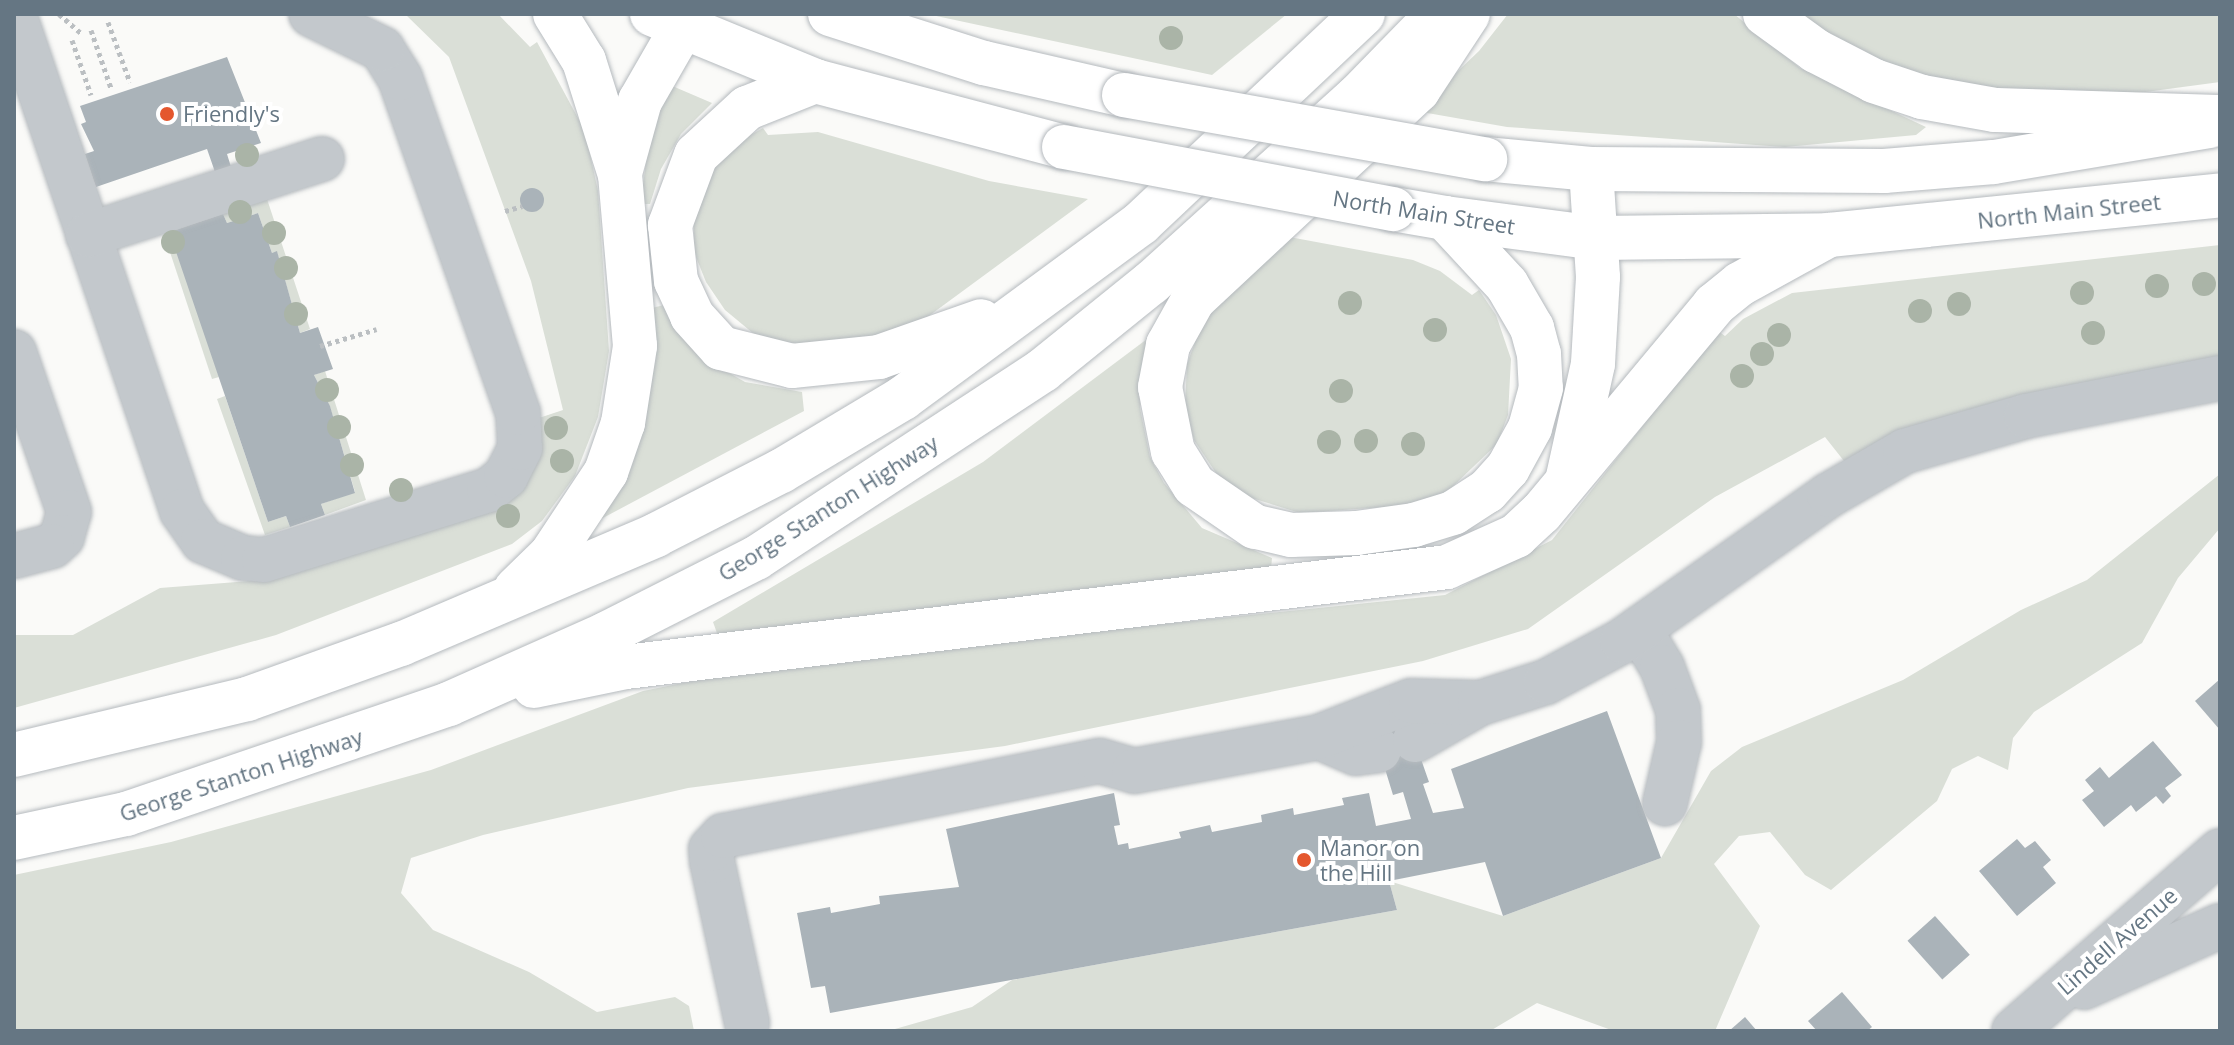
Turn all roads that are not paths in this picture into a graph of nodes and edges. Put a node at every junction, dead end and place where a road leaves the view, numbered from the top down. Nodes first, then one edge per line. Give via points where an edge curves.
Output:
1 (14, 14) edge
2 (311, 14) edge
3 (555, 14) edge
4 (830, 14) edge
5 (1363, 14) edge
6 (1438, 14) edge
7 (1468, 14) edge
8 (1765, 14) edge
9 (675, 18) edge
10 (815, 81) junction
11 (2220, 117) edge
12 (2220, 125) edge
13 (322, 159) dead end
14 (1591, 169) junction
15 (620, 175) junction
16 (2220, 195) edge
17 (1445, 218) junction
18 (88, 235) junction
19 (1829, 235) junction
20 (1597, 238) junction
21 (1063, 283) junction
22 (14, 352) edge
23 (2220, 378) edge
24 (1565, 486) junction
25 (14, 556) edge
26 (501, 604) junction
27 (1639, 629) junction
28 (1480, 703) junction
29 (449, 704) junction
30 (1319, 737) junction
31 (14, 755) edge
32 (1665, 803) dead end
33 (14, 838) edge
34 (2220, 851) edge
35 (2220, 926) edge
36 (2028, 1018) edge
37 (747, 1023) dead end

1 - 18 street
2 - 18 street via 382,49 400,78 518,413 520,448 506,476 489,490 277,557 243,558 203,541 182,511
3 - 15 main road via 584,61
4 - 14 main road, bridge via 969,59 1124,95 1485,159
5 - 21 main road via 1156,210
6 - 29 main road, George Stanton Highway via 1357,97 1163,272 1043,370 756,558 606,634
7 - 17 main road via 1418,90 1193,300 1168,345 1160,387 1173,452 1194,485 1255,527 1291,535 1414,525 1453,513 1487,491 1508,468 1530,428 1541,388 1539,354 1532,328 1507,285
8 - 11 main road via 1816,51 1874,81 1922,97 1995,110
9 - 10 main road, North Main Street
9 - 15 main road via 640,101
10 - 17 main road, North Main Street, bridge via 1064,147
10 - 21 main road via 747,108 713,137 696,155 675,203 670,225 676,281 692,316 721,348 792,366 859,361 938,340
12 - 14 main road via 2038,156 1884,171
13 - 18 street
14 - 20 main road
15 - 26 main road via 635,346 623,423 606,472 580,514 551,555
16 - 19 main road, North Main Street
17 - 20 main road, North Main Street
19 - 20 main road, North Main Street
19 - 24 main road via 1740,284 1714,305
20 - 24 main road via 1593,364
21 - 26 main road via 903,398 781,471
22 - 25 street via 69,512 62,537 52,546
23 - 27 street via 1960,431 1905,451 1829,495
24 - 29 main road via 1516,536 1447,567 626,667
26 - 31 main road via 247,699
27 - 28 street via 1546,682
27 - 32 street via 1662,667 1678,710 1679,742
28 - 30 street via 1411,701
28 - 30 street via 1397,745 1356,753
29 - 33 main road, George Stanton Highway via 126,814
30 - 37 street via 1134,771 1100,761 723,836 711,849 712,861
34 - 36 street, Lindell Avenue
35 - 36 street

